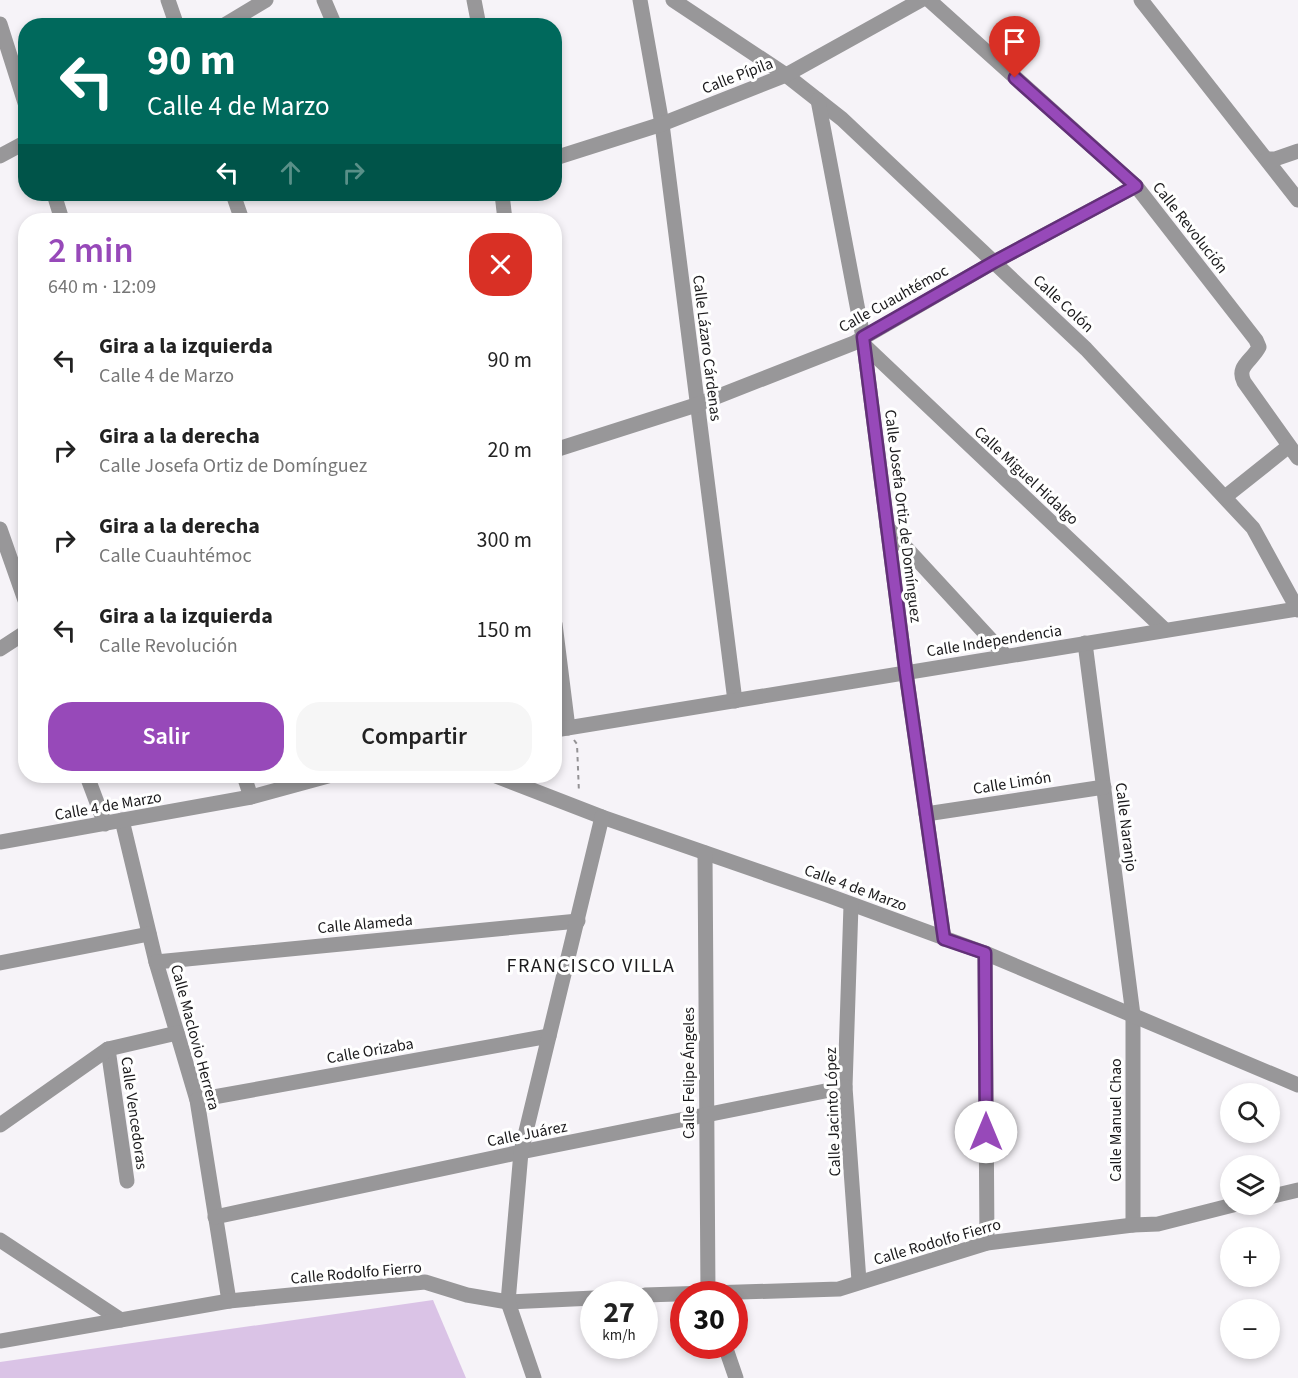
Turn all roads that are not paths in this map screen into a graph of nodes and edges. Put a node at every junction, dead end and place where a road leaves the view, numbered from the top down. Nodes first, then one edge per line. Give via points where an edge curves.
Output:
1 (168, 0) edge
2 (266, 0) edge
3 (324, 0) edge
4 (474, 0) edge
5 (640, 0) edge
6 (673, 0) edge
7 (921, 0) edge
8 (929, 0) edge
9 (1142, 0) edge
10 (174, 18) edge
11 (236, 18) edge
12 (332, 18) edge
13 (477, 18) edge
14 (0, 24) edge
15 (786, 75) junction
16 (18, 81) edge
17 (818, 100) junction
18 (662, 124) junction
19 (18, 146) edge
20 (1298, 151) edge
21 (0, 156) edge
22 (562, 156) edge
23 (1267, 159) junction
24 (1136, 186) junction
25 (1298, 200) edge
26 (994, 262) junction
27 (864, 342) junction
28 (696, 405) junction
29 (562, 448) edge
30 (1294, 452) edge
31 (1225, 496) junction
32 (887, 527) junction
33 (0, 529) edge
34 (18, 580) edge
35 (1298, 610) edge
36 (1166, 630) junction
37 (18, 637) edge
38 (1085, 643) junction
39 (0, 649) edge
40 (1006, 656) junction
41 (906, 673) junction
42 (735, 701) junction
43 (562, 729) edge
44 (90, 783) edge
45 (246, 783) edge
46 (302, 783) edge
47 (514, 783) edge
48 (1104, 787) junction
49 (251, 797) junction
50 (926, 814) junction
51 (602, 817) junction
52 (122, 820) junction
53 (105, 824) junction
54 (0, 842) edge
55 (705, 853) junction
56 (851, 905) junction
57 (578, 921) junction
58 (149, 933) junction
59 (944, 939) junction
60 (985, 953) junction
61 (156, 962) junction
62 (0, 963) edge
63 (1133, 1015) junction
64 (177, 1033) junction
65 (549, 1036) junction
66 (108, 1050) junction
67 (1298, 1085) edge
68 (845, 1087) junction
69 (197, 1100) junction
70 (706, 1116) junction
71 (0, 1125) edge
72 (521, 1152) junction
73 (127, 1181) dead end
74 (1298, 1190) edge
75 (1280, 1194) edge
76 (1220, 1208) edge
77 (215, 1217) junction
78 (1133, 1224) junction
79 (0, 1240) edge
80 (987, 1243) junction
81 (707, 1281) edge
82 (859, 1281) junction
83 (748, 1292) edge
84 (580, 1299) edge
85 (229, 1301) junction
86 (508, 1302) junction
87 (121, 1320) junction
88 (0, 1341) edge
89 (729, 1359) edge
90 (534, 1378) edge
91 (736, 1378) edge

1 - 10 street
2 - 11 street
3 - 12 street
4 - 13 street
5 - 18 street, Calle Lázaro Cárdenas
6 - 15 street, Calle Colón
7 - 15 street, Calle Pípila
8 - 24 street, Calle Revolución
9 - 23 street
14 - 16 street
15 - 17 street, Calle Colón
15 - 18 street, Calle Pípila
17 - 26 street, Calle Colón
17 - 27 street, Calle Josefa Ortiz de Domínguez
18 - 22 street, Calle Pípila
18 - 28 street, Calle Lázaro Cárdenas
19 - 21 street
20 - 23 street
23 - 25 street
24 - 26 street, Calle Cuauhtémoc
24 - 30 street, Calle Revolución via 1256,340 1259,347 1240,375
26 - 27 street, Calle Cuauhtémoc
26 - 31 street, Calle Colón via 1086,348
27 - 28 street, Calle Cuauhtémoc
27 - 32 street, Calle Josefa Ortiz de Domínguez
27 - 36 street, Calle Miguel Hidalgo
28 - 29 street, Calle Cuauhtémoc
28 - 42 street, Calle Lázaro Cárdenas
30 - 31 street
31 - 35 street, Calle Colón via 1253,528
32 - 40 street
32 - 41 street, Calle Josefa Ortiz de Domínguez
33 - 34 street
35 - 36 street, Calle Independencia
36 - 38 street, Calle Independencia
37 - 39 street
38 - 40 street, Calle Independencia
38 - 48 street, Calle Naranjo
40 - 41 street, Calle Independencia
41 - 42 street, Calle Independencia
41 - 50 street, Calle Josefa Ortiz de Domínguez
42 - 43 street, Calle Independencia
44 - 53 street
45 - 49 street
46 - 49 street, Calle 4 de Marzo
47 - 51 street, Calle 4 de Marzo
48 - 50 street, Calle Limón
48 - 63 street, Calle Naranjo
49 - 52 street, Calle 4 de Marzo
50 - 59 street, Calle Josefa Ortiz de Domínguez
51 - 55 street, Calle 4 de Marzo
51 - 57 street
52 - 53 street, Calle 4 de Marzo
52 - 58 street, Calle Maclovio Herrera
53 - 54 street, Calle 4 de Marzo
55 - 56 street, Calle 4 de Marzo
55 - 70 street, Calle Felipe Ángeles
56 - 59 street, Calle 4 de Marzo
56 - 68 street, Calle Jacinto López
57 - 61 street, Calle Alameda
57 - 65 street
58 - 61 street, Calle Maclovio Herrera
58 - 62 street
59 - 60 street, Calle 4 de Marzo
60 - 63 street, Calle 4 de Marzo
60 - 80 street
61 - 64 street, Calle Maclovio Herrera
63 - 67 street, Calle 4 de Marzo
63 - 78 street, Calle Manuel Chao
64 - 66 street
64 - 69 street, Calle Maclovio Herrera
65 - 69 street, Calle Orizaba
65 - 72 street
66 - 71 street
66 - 73 street, Calle Vencedoras
68 - 70 street, Calle Juárez
68 - 82 street, Calle Jacinto López
69 - 77 street, Calle Maclovio Herrera
70 - 72 street, Calle Juárez
70 - 81 street, Calle Felipe Ángeles
72 - 77 street, Calle Juárez
72 - 86 street
74 - 75 street
76 - 78 street, Calle Rodolfo Fierro via 1158,1224
77 - 85 street, Calle Maclovio Herrera
78 - 80 street, Calle Rodolfo Fierro
79 - 87 street
80 - 82 street, Calle Rodolfo Fierro
82 - 83 street, Calle Rodolfo Fierro via 839,1289
84 - 86 street, Calle Rodolfo Fierro
85 - 86 street, Calle Rodolfo Fierro via 425,1282
85 - 87 street, Calle Rodolfo Fierro
86 - 90 street
87 - 88 street, Calle Rodolfo Fierro
89 - 91 street

